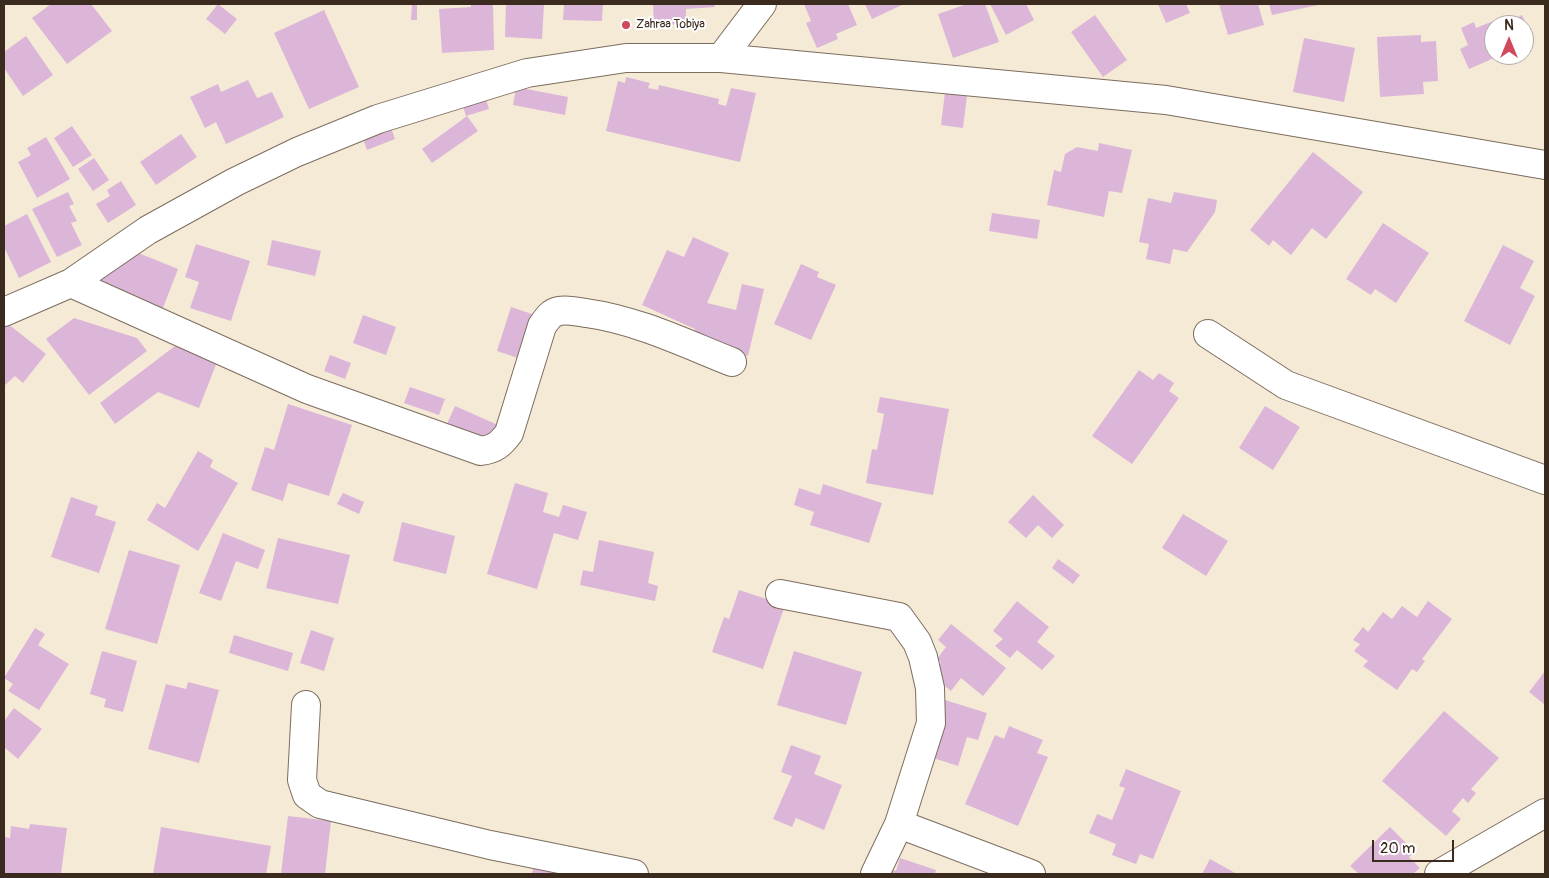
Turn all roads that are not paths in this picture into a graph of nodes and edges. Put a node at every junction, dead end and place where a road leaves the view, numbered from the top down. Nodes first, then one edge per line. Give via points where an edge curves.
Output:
1 (762, 4) edge
2 (721, 58) junction
3 (1545, 165) edge
4 (71, 282) junction
5 (4, 312) edge
6 (1208, 334) dead end
7 (732, 362) dead end
8 (1545, 480) edge
9 (780, 594) dead end
10 (306, 705) dead end
11 (1545, 813) edge
12 (899, 824) junction
13 (578, 869) edge
14 (634, 874) edge
15 (876, 874) edge
16 (1031, 874) edge
17 (1439, 874) edge

1 - 2 street
2 - 3 street via 1166,100
2 - 4 street via 626,58 527,73 378,119 297,152 193,204
4 - 5 street
4 - 7 street via 307,389 481,450 492,449 502,443 508,433 542,326 557,312 568,310 638,324
6 - 8 street via 1286,385
9 - 12 street via 899,617 917,642 930,688 931,723
10 - 13 street via 302,780 307,795 320,804
11 - 17 street
12 - 15 street
12 - 16 street
13 - 14 street

